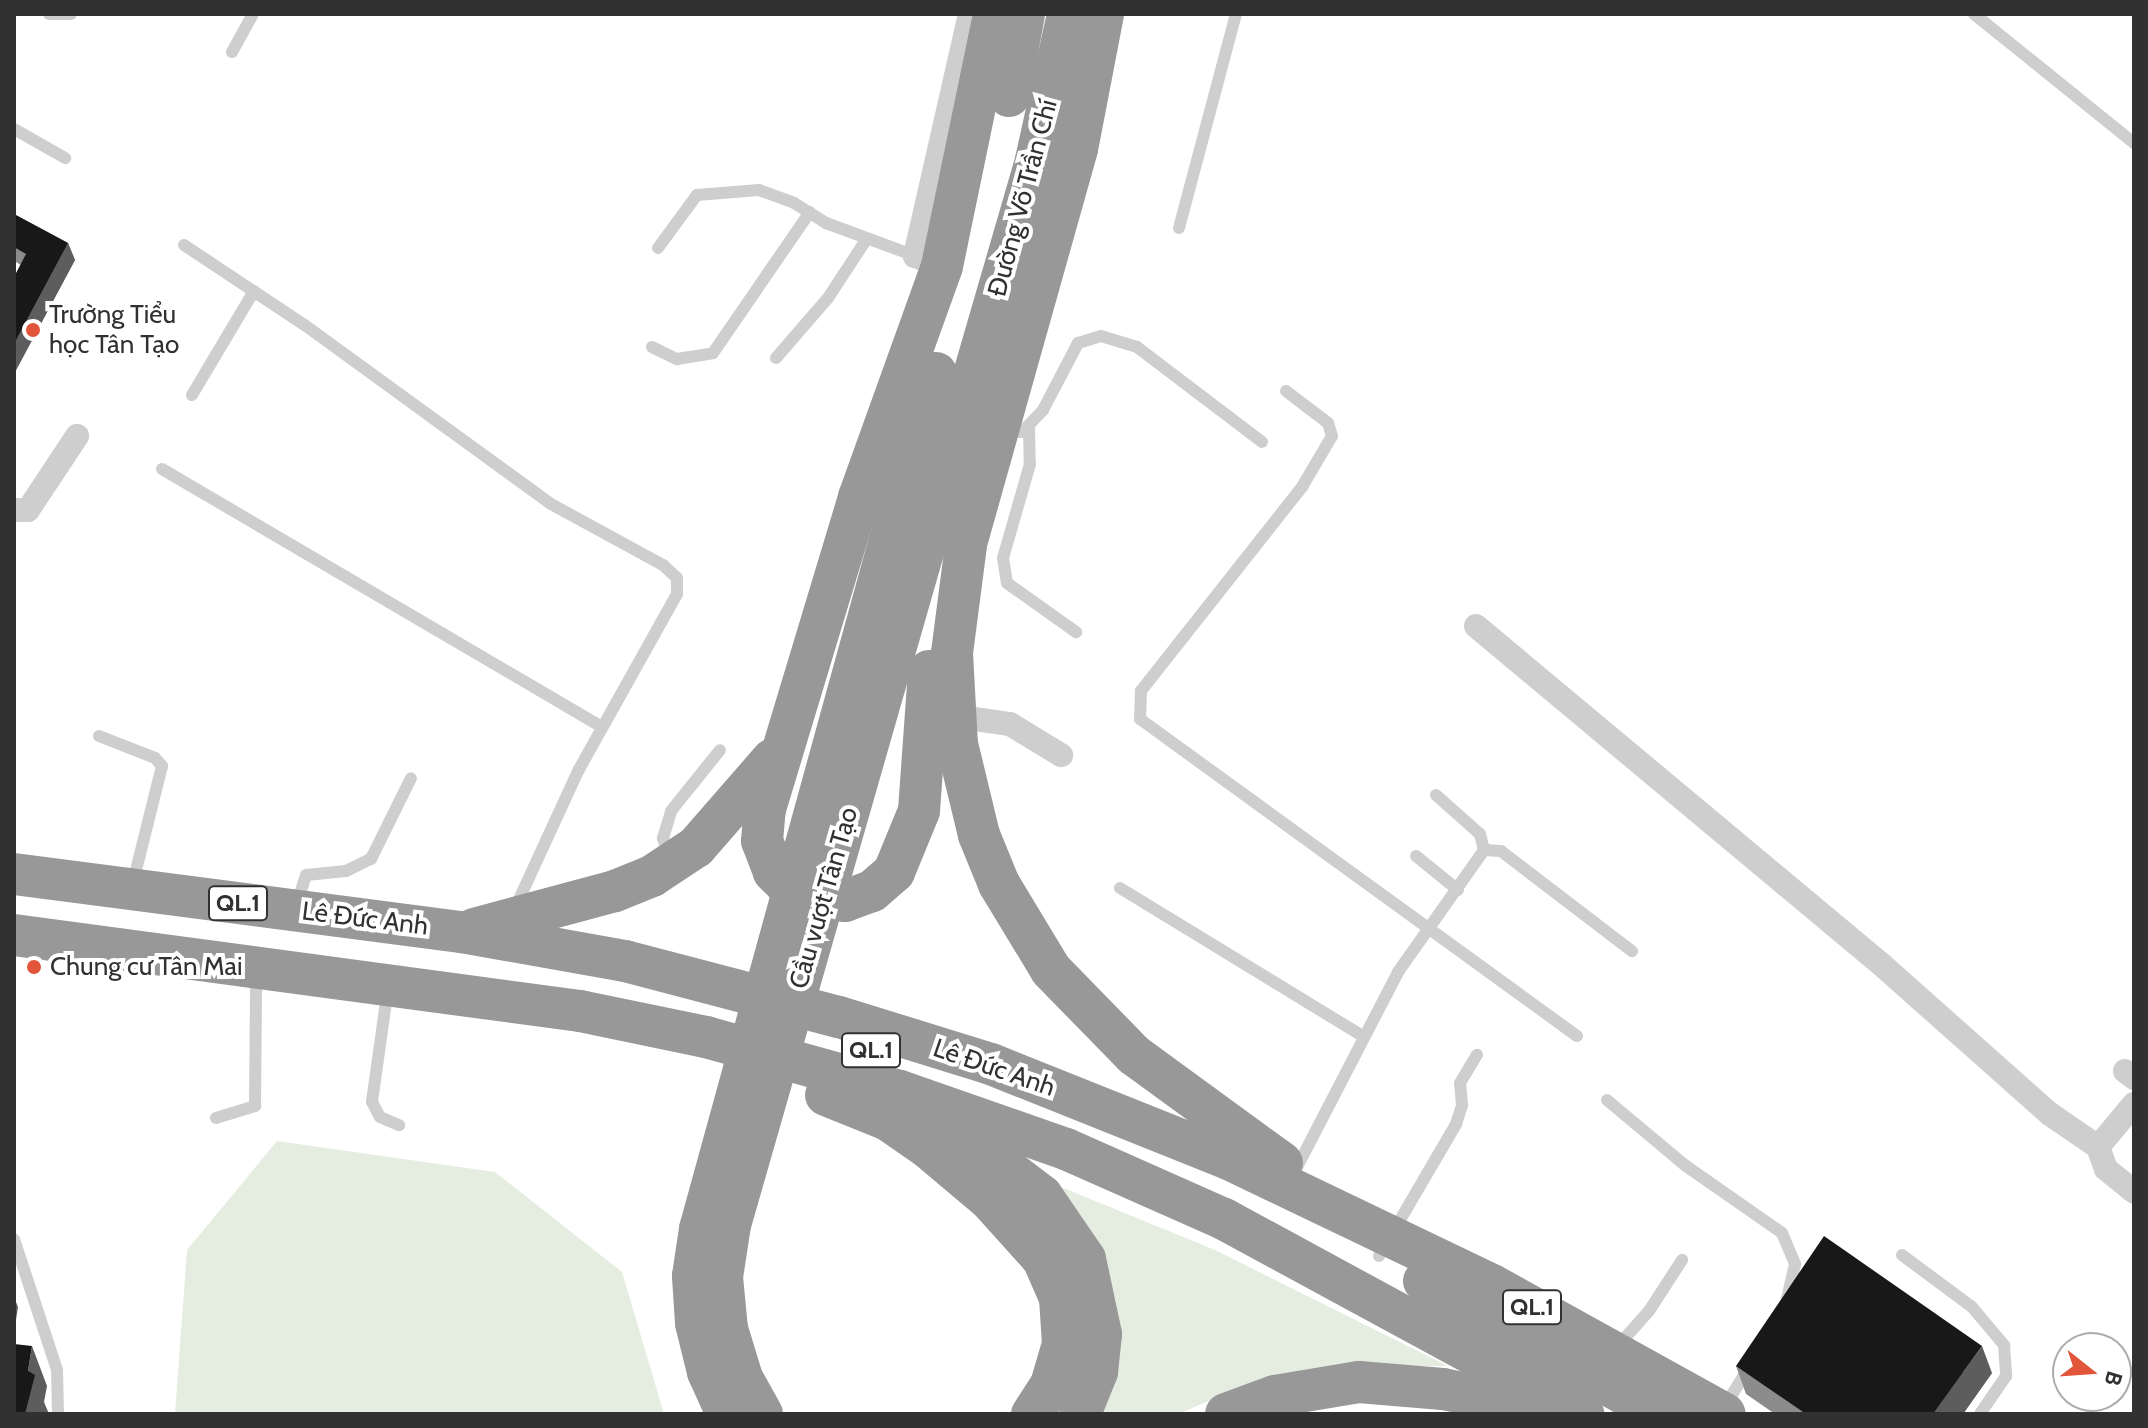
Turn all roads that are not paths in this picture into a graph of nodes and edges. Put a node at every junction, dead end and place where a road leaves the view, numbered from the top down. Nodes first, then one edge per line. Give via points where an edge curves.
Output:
1 (49, 14) edge
2 (71, 14) edge
3 (253, 14) edge
4 (970, 14) edge
5 (994, 14) edge
6 (1024, 14) edge
7 (1068, 14) edge
8 (1103, 14) edge
9 (1236, 14) edge
10 (1974, 14) edge
11 (232, 52) dead end
12 (14, 129) edge
13 (2134, 143) edge
14 (65, 158) dead end
15 (810, 212) junction
16 (1179, 228) dead end
17 (866, 240) junction
18 (184, 245) dead end
19 (658, 248) dead end
20 (928, 261) junction
21 (254, 291) junction
22 (652, 347) dead end
23 (776, 358) dead end
24 (954, 377) junction
25 (1286, 391) dead end
26 (192, 395) dead end
27 (1014, 428) junction
28 (77, 436) dead end
29 (1262, 442) dead end
30 (162, 469) dead end
31 (14, 510) edge
32 (966, 545) junction
33 (1476, 626) dead end
34 (1076, 632) dead end
35 (602, 727) junction
36 (956, 734) junction
37 (99, 736) dead end
38 (782, 746) junction
39 (720, 750) dead end
40 (1061, 755) dead end
41 (411, 778) dead end
42 (1436, 795) dead end
43 (1484, 850) junction
44 (1416, 856) dead end
45 (672, 864) junction
46 (14, 874) edge
47 (1120, 888) dead end
48 (132, 889) junction
49 (1458, 890) junction
50 (14, 899) edge
51 (295, 910) junction
52 (510, 919) junction
53 (1432, 927) junction
54 (462, 932) junction
55 (14, 935) edge
56 (1632, 951) dead end
57 (14, 954) edge
58 (256, 986) junction
59 (386, 1002) junction
60 (504, 1009) junction
61 (1362, 1036) junction
62 (1577, 1036) dead end
63 (1477, 1055) dead end
64 (900, 1091) junction
65 (1607, 1100) dead end
66 (2134, 1104) edge
67 (216, 1118) dead end
68 (399, 1125) dead end
69 (2098, 1147) junction
70 (2130, 1180) edge
71 (1287, 1186) junction
72 (1025, 1234) junction
73 (14, 1239) edge
74 (1902, 1255) dead end
75 (1405, 1257) junction
76 (1682, 1260) dead end
77 (1780, 1314) edge
78 (1760, 1350) edge
79 (1613, 1352) junction
80 (1099, 1353) junction
81 (1723, 1413) edge
82 (58, 1414) edge
83 (727, 1414) edge
84 (762, 1414) edge
85 (1032, 1414) edge
86 (1080, 1414) edge
87 (1226, 1414) edge
88 (1560, 1414) edge
89 (1583, 1414) edge
90 (1660, 1414) edge
91 (1980, 1414) edge

1 - 2 lane
3 - 11 lane
4 - 20 street
5 - 20 highway
6 - 24 highway, Đường Võ Trần Chí
7 - 24 highway, Đường Võ Trần Chí via 1036,160
8 - 27 highway
9 - 16 lane
10 - 13 lane
12 - 14 lane
15 - 17 lane
15 - 19 lane via 759,190 697,195
15 - 22 lane via 713,353 677,359
17 - 20 lane
17 - 23 lane via 828,298
18 - 21 lane
20 - 38 highway
21 - 26 lane
21 - 35 lane via 551,504 663,565 677,578 677,594
24 - 83 highway, bridge via 700,1229 693,1276 696,1323 704,1360
24 - 84 highway, Cầu vượt Tân Tạo, bridge via 727,1238 722,1277 727,1329 742,1378
25 - 53 lane via 1328,423 1332,436 1302,487 1141,691 1140,719
27 - 29 lane via 1043,410 1078,343 1101,336 1137,347
27 - 32 highway
27 - 34 lane via 1030,464 1003,558 1007,583
28 - 31 street via 28,510
30 - 35 lane
32 - 36 highway via 952,653
32 - 38 highway via 930,664 922,784 912,836 894,872 872,891 845,901 812,897 774,872 762,841
33 - 69 street via 1882,965 2050,1114
35 - 52 lane
36 - 40 street via 1010,724
36 - 71 highway via 979,835 1025,930 1051,970 1134,1055
37 - 48 lane via 155,758 162,766
38 - 45 highway via 720,822
39 - 45 lane via 671,811 663,838
41 - 51 lane via 371,859 346,871 306,875
42 - 43 lane via 1480,834
43 - 49 lane
43 - 56 lane via 1501,851
44 - 49 lane
45 - 52 highway via 615,891
46 - 48 highway, Lê Đức Anh / QL.1
47 - 61 lane
48 - 51 highway, Lê Đức Anh / QL.1
49 - 53 lane
50 - 75 highway, Lê Đức Anh / QL.1 via 419,949 616,984 819,1036 976,1078 1131,1138
51 - 54 highway, Lê Đức Anh / QL.1
52 - 54 highway
53 - 61 lane via 1398,972
53 - 62 lane
54 - 71 highway, Lê Đức Anh / QL.1 via 625,961 976,1059 1173,1135
55 - 60 highway, Lê Đức Anh / QL.1
57 - 58 highway, Lê Đức Anh / QL.1
58 - 59 highway, Lê Đức Anh / QL.1
58 - 67 lane via 255,1106
59 - 60 highway, Lê Đức Anh / QL.1
59 - 68 lane via 372,1102 380,1117
60 - 64 highway, Lê Đức Anh / QL.1 via 706,1037
60 - 72 highway, Lê Đức Anh / QL.1 via 686,1054 867,1110 927,1147
61 - 71 lane
63 - 75 lane via 1460,1083 1462,1105 1456,1124
64 - 80 highway via 1022,1178 1058,1214 1094,1282
64 - 89 highway, Lê Đức Anh / QL.1 via 1066,1149 1224,1219
65 - 77 lane via 1686,1166 1782,1233 1795,1264
66 - 69 street
69 - 70 street via 2106,1169
71 - 75 highway via 1335,1210
72 - 80 highway via 1068,1273
72 - 85 highway, Lê Đức Anh / QL.1 via 1053,1277 1063,1323 1059,1366
73 - 82 lane via 57,1370
74 - 91 lane via 1972,1307 2004,1345 2006,1376
75 - 79 highway, Lê Đức Anh / QL.1
75 - 90 highway, Lê Đức Anh / QL.1
76 - 79 lane via 1649,1311
78 - 81 lane
79 - 81 highway, Lê Đức Anh / QL.1
80 - 86 highway
87 - 88 highway via 1333,1384 1386,1382

